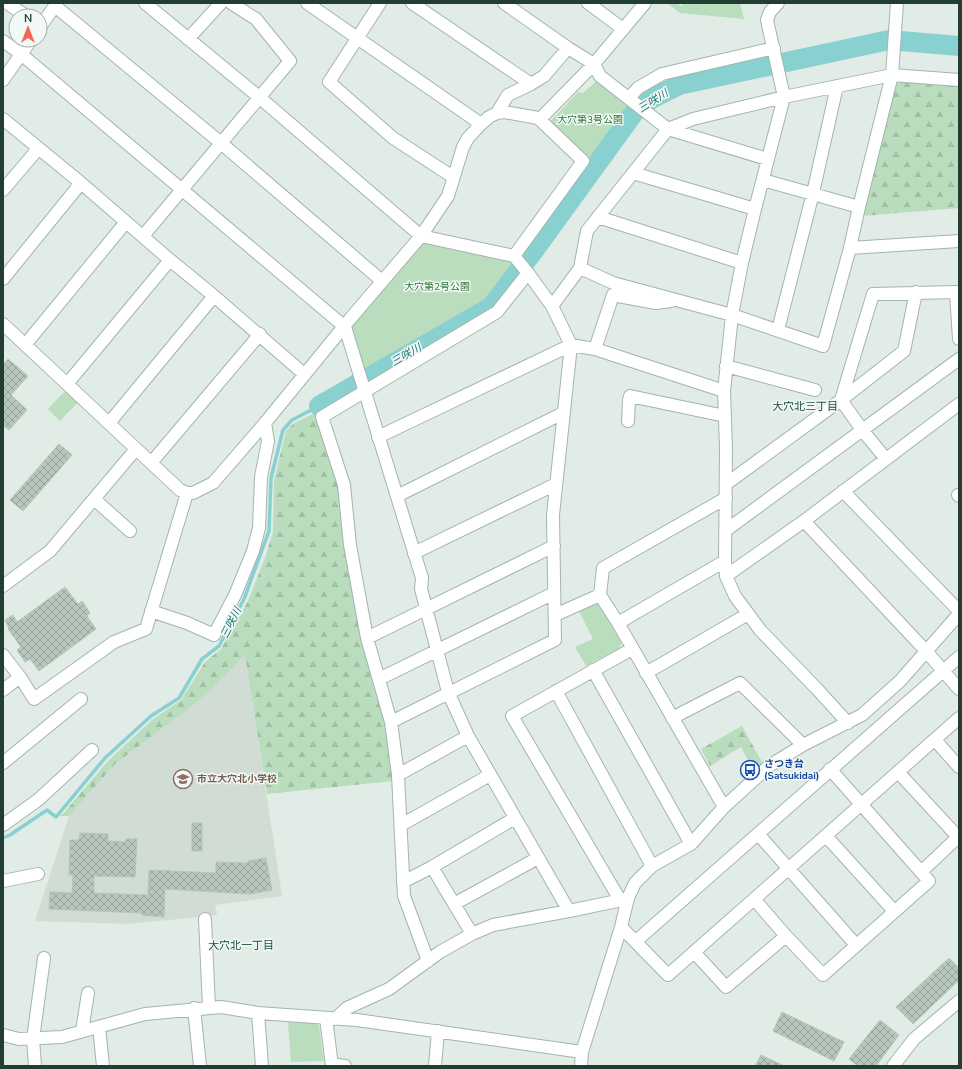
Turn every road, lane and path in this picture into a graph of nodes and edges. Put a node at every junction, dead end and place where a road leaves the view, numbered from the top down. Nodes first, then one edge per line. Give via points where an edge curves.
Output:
1 (144, 3) edge
2 (220, 3) edge
3 (231, 3) edge
4 (307, 3) edge
5 (380, 3) edge
6 (412, 3) edge
7 (504, 3) edge
8 (588, 3) edge
9 (645, 3) edge
10 (778, 3) edge
11 (897, 3) edge
12 (56, 4) edge
13 (48, 15) edge
14 (623, 29) junction
15 (358, 37) junction
16 (188, 39) junction
17 (3, 41) edge
18 (25, 48) edge
19 (568, 48) junction
20 (774, 48) junction
21 (21, 54) junction
22 (594, 64) junction
23 (892, 75) junction
24 (3, 80) edge
25 (959, 80) edge
26 (531, 84) junction
27 (837, 86) junction
28 (784, 97) junction
29 (259, 98) junction
30 (637, 104) junction
31 (497, 113) junction
32 (538, 118) junction
33 (3, 120) edge
34 (481, 124) junction
35 (668, 129) junction
36 (221, 143) junction
37 (38, 149) junction
38 (767, 159) junction
39 (633, 173) junction
40 (453, 176) junction
41 (763, 180) junction
42 (81, 183) junction
43 (3, 190) edge
44 (183, 190) junction
45 (813, 193) junction
46 (859, 207) junction
47 (755, 209) junction
48 (598, 217) junction
49 (126, 222) junction
50 (143, 236) junction
51 (420, 236) junction
52 (959, 241) edge
53 (850, 248) junction
54 (514, 256) junction
55 (170, 260) junction
56 (742, 263) junction
57 (580, 268) junction
58 (528, 273) junction
59 (3, 279) edge
60 (382, 281) junction
61 (916, 292) junction
62 (214, 296) junction
63 (677, 300) junction
64 (552, 306) junction
65 (732, 315) junction
66 (3, 324) edge
67 (344, 327) junction
68 (778, 330) junction
69 (260, 334) junction
70 (959, 339) edge
71 (25, 344) junction
72 (571, 345) junction
73 (595, 349) junction
74 (959, 359) edge
75 (726, 366) junction
76 (304, 374) junction
77 (67, 384) junction
78 (363, 385) junction
79 (814, 390) dead end
80 (724, 391) junction
81 (841, 400) junction
82 (959, 404) edge
83 (563, 413) junction
84 (725, 416) junction
85 (628, 421) dead end
86 (109, 423) junction
87 (265, 423) junction
88 (862, 431) junction
89 (378, 437) junction
90 (136, 449) junction
91 (886, 459) junction
92 (151, 463) junction
93 (556, 484) junction
94 (726, 484) junction
95 (843, 491) junction
96 (187, 493) junction
97 (397, 496) junction
98 (726, 498) junction
99 (94, 499) junction
100 (804, 522) junction
101 (130, 531) dead end
102 (725, 531) junction
103 (554, 546) junction
104 (414, 553) junction
105 (724, 561) junction
106 (726, 576) junction
107 (3, 586) edge
108 (554, 592) junction
109 (600, 595) junction
110 (426, 609) junction
111 (151, 611) junction
112 (959, 613) edge
113 (748, 614) junction
114 (555, 615) junction
115 (618, 624) junction
116 (367, 638) junction
117 (632, 649) junction
118 (437, 650) junction
119 (926, 651) junction
120 (3, 655) edge
121 (959, 657) edge
122 (593, 670) junction
123 (944, 670) junction
124 (646, 673) junction
125 (20, 677) junction
126 (379, 679) junction
127 (959, 689) edge
128 (3, 690) edge
129 (556, 691) junction
130 (448, 692) junction
131 (81, 699) dead end
132 (672, 718) junction
133 (959, 718) edge
134 (391, 722) junction
135 (848, 723) junction
136 (468, 736) junction
137 (935, 740) junction
138 (803, 745) junction
139 (92, 750) dead end
140 (3, 763) edge
141 (959, 767) edge
142 (830, 769) junction
143 (898, 772) junction
144 (398, 775) junction
145 (490, 775) junction
146 (861, 805) junction
147 (724, 807) junction
148 (515, 818) junction
149 (3, 825) edge
150 (401, 825) junction
151 (758, 834) junction
152 (826, 836) junction
153 (959, 836) edge
154 (691, 844) junction
155 (538, 858) junction
156 (652, 866) junction
157 (432, 867) junction
158 (789, 869) junction
159 (922, 871) junction
160 (38, 874) dead end
161 (3, 880) edge
162 (403, 882) junction
163 (624, 899) junction
164 (754, 899) junction
165 (454, 904) junction
166 (569, 911) junction
167 (894, 911) junction
168 (205, 919) dead end
169 (621, 927) junction
170 (472, 934) junction
171 (786, 936) junction
172 (636, 941) junction
173 (856, 945) junction
174 (694, 952) junction
175 (44, 958) dead end
176 (428, 961) junction
177 (88, 993) dead end
178 (959, 1001) edge
179 (209, 1007) junction
180 (194, 1008) junction
181 (258, 1013) junction
182 (330, 1019) junction
183 (99, 1027) junction
184 (82, 1031) junction
185 (438, 1031) junction
186 (3, 1035) edge
187 (33, 1038) junction
188 (582, 1052) junction
189 (332, 1065) edge
190 (35, 1066) edge
191 (103, 1066) edge
192 (200, 1066) edge
193 (262, 1066) edge
194 (345, 1066) edge
195 (435, 1066) edge
196 (581, 1066) edge
197 (893, 1066) edge

1 - 16 street
2 - 16 street
3 - 29 street via 256,19 290,61
4 - 15 street
5 - 15 street
6 - 26 street
7 - 19 street
8 - 14 street
9 - 14 street
10 - 20 street via 767,20
11 - 23 street
12 - 13 street
12 - 36 street
14 - 22 street
15 - 34 street
15 - 40 street via 329,82 394,138
16 - 29 street
17 - 21 street
18 - 21 street
19 - 22 street
19 - 26 street via 544,76
20 - 28 street
20 - 30 street via 662,74 638,88
21 - 24 street
21 - 44 street
22 - 30 street via 600,76
22 - 32 street via 542,117
23 - 25 street
23 - 27 street
23 - 46 street
26 - 31 street via 508,95
27 - 28 street
27 - 45 street
28 - 35 street via 693,118
28 - 38 street
29 - 36 street
29 - 51 street
30 - 35 street
31 - 32 street
31 - 34 street
32 - 54 street via 583,161
33 - 37 street
34 - 40 street via 463,147
35 - 38 street
35 - 39 street
36 - 44 street
36 - 60 street
37 - 42 street
37 - 43 street
38 - 41 street
39 - 47 street
39 - 48 street
40 - 51 street via 448,196
41 - 45 street
41 - 47 street
42 - 49 street
42 - 59 street
44 - 50 street
44 - 67 street
45 - 46 street
45 - 68 street
46 - 53 street
47 - 56 street
48 - 56 street
48 - 57 street via 587,231
49 - 50 street
49 - 71 street
50 - 55 street
51 - 54 street
51 - 60 street
52 - 53 street
53 - 68 street via 823,346
54 - 58 street
55 - 62 street
55 - 77 street
56 - 65 street
57 - 63 street via 613,283
57 - 64 street
58 - 64 street
58 - 78 street via 497,312
60 - 67 street
61 - 70 street via 956,292
61 - 81 street via 904,351
61 - 81 street via 873,294
62 - 69 street
62 - 86 street
63 - 65 street
63 - 73 street via 656,303 613,295
64 - 72 street
65 - 68 street
65 - 75 street
66 - 71 street
67 - 76 street
67 - 78 street
69 - 76 street
69 - 92 street
71 - 77 street
72 - 73 street
72 - 83 street
72 - 89 street
73 - 80 street
74 - 88 street
75 - 79 street
75 - 80 street
76 - 87 street
77 - 86 street
78 - 89 street
78 - 116 street via 322,417 344,485 350,545
80 - 84 street
81 - 88 street
81 - 94 street
82 - 91 street
83 - 93 street
83 - 97 street
84 - 85 street via 630,396
84 - 94 street
86 - 90 street
87 - 96 street via 213,483 193,493
87 - 111 street via 268,441 261,476 259,528 253,552 235,595 214,635 187,622
88 - 91 street
88 - 102 street
89 - 97 street
90 - 92 street
90 - 99 street
91 - 95 street
92 - 96 street via 180,490
93 - 103 street
93 - 104 street
94 - 98 street
95 - 100 street
95 - 112 street
96 - 111 street
97 - 104 street
98 - 102 street
98 - 109 street via 603,568
99 - 101 street
99 - 107 street via 50,551
100 - 106 street
100 - 119 street
102 - 105 street
103 - 108 street
103 - 110 street
104 - 110 street via 422,578 421,589
105 - 106 street
105 - 115 street
106 - 113 street via 735,596
108 - 114 street
108 - 118 street
109 - 114 street
109 - 115 street
110 - 116 street
110 - 118 street
111 - 125 street via 146,628 114,642 34,699
112 - 119 street
113 - 124 street
113 - 135 street
114 - 130 street via 555,640
115 - 117 street
116 - 126 street
117 - 122 street
117 - 124 street
118 - 126 street
118 - 130 street
119 - 123 street
119 - 135 street via 900,681 862,715
120 - 125 street
121 - 123 street
122 - 129 street
122 - 154 street
123 - 127 street
123 - 142 street
124 - 132 street
125 - 128 street
126 - 134 street
129 - 156 street
129 - 163 street via 512,716
130 - 134 street
130 - 136 street
131 - 140 street
132 - 138 street via 740,683
132 - 147 street
133 - 137 street
134 - 144 street
135 - 138 street
136 - 144 street
136 - 145 street
137 - 141 street
137 - 143 street
138 - 147 street via 769,766
139 - 149 street via 38,800
142 - 146 street
142 - 151 street
143 - 146 street
143 - 153 street
144 - 150 street
145 - 148 street
145 - 150 street
146 - 152 street
146 - 159 street
147 - 154 street
148 - 155 street
148 - 157 street
150 - 162 street
151 - 158 street
151 - 172 street
152 - 158 street
152 - 167 street
153 - 159 street
154 - 156 street
155 - 165 street
155 - 166 street
156 - 163 street
157 - 162 street
157 - 165 street
158 - 164 street
158 - 173 street
159 - 167 street via 929,881
160 - 161 street
162 - 176 street via 404,896
163 - 166 street
163 - 169 street
164 - 171 street
164 - 174 street
165 - 170 street
166 - 170 street via 493,925
167 - 173 street
168 - 179 street
169 - 172 street
169 - 188 street
170 - 176 street
171 - 173 street via 823,975
171 - 174 street via 726,987
172 - 174 street via 668,975
175 - 187 street
176 - 182 street via 389,989 347,1008
177 - 184 street
178 - 197 street via 914,1039
179 - 180 street
179 - 181 street
180 - 183 street via 145,1014
180 - 192 street
181 - 182 street
181 - 193 street
182 - 185 street
182 - 189 street
183 - 184 street
183 - 191 street
184 - 187 street via 62,1037
185 - 188 street
185 - 195 street
186 - 187 street
187 - 190 street
188 - 196 street
189 - 194 street

